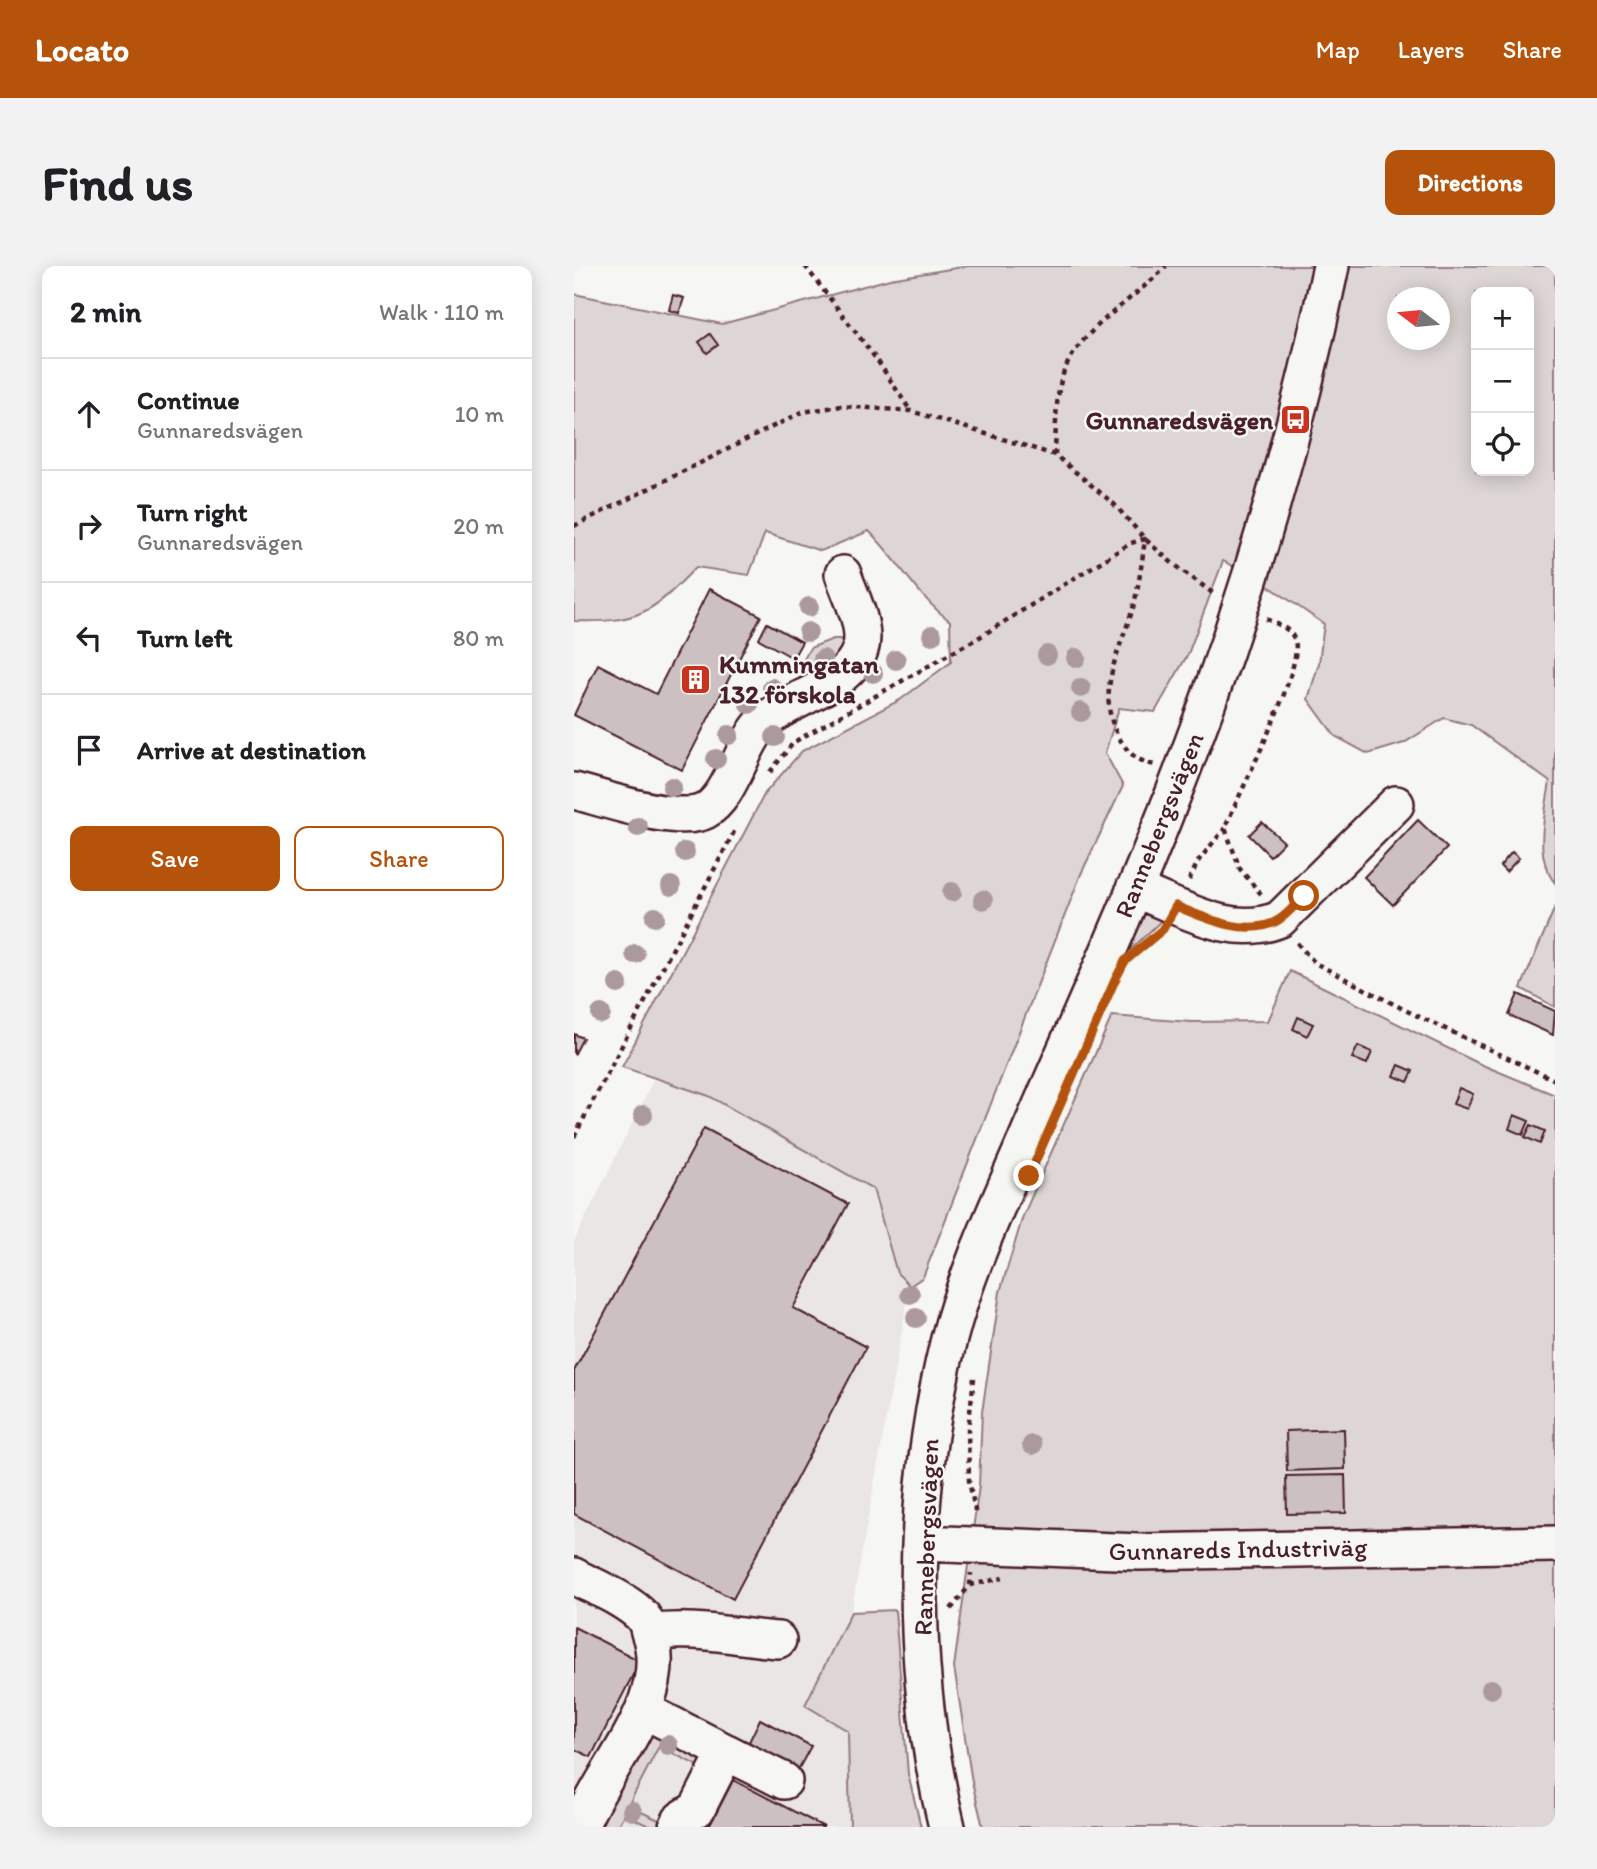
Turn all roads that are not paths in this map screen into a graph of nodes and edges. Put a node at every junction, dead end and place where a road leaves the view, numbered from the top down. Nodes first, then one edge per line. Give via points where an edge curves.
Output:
1 (1331, 266) edge
2 (843, 574) dead end
3 (574, 791) edge
4 (1396, 804) dead end
5 (1134, 889) junction
6 (921, 1543) junction
7 (1555, 1544) edge
8 (574, 1576) edge
9 (650, 1633) junction
10 (778, 1640) dead end
11 (643, 1710) junction
12 (726, 1752) junction
13 (784, 1781) dead end
14 (578, 1823) edge
15 (677, 1827) edge
16 (947, 1827) edge

1 - 5 street, Rannebergsvägen via 1312,359 1251,585
2 - 3 street via 863,633 860,651 841,677 796,699 760,726 719,798 705,811 673,814
4 - 5 street via 1280,919 1266,925 1224,923
5 - 6 street, Rannebergsvägen via 980,1246 954,1324 930,1432
6 - 7 street, Gunnareds Industriväg via 1139,1552
6 - 16 street, Rannebergsvägen via 922,1675
8 - 9 street via 645,1618
9 - 10 street via 705,1630
9 - 11 street via 655,1678
11 - 12 street
11 - 14 street
12 - 13 street
12 - 15 street via 697,1809

